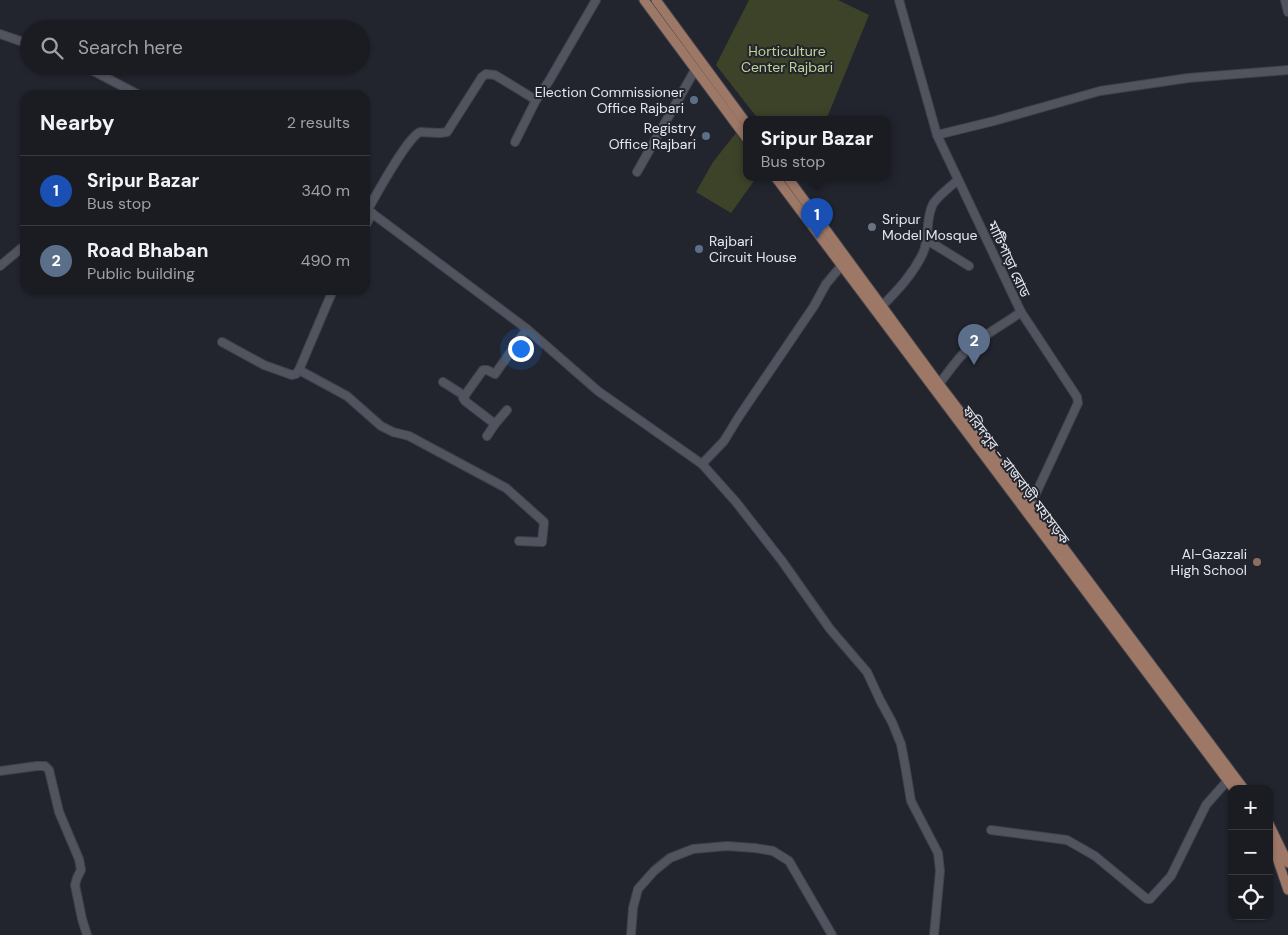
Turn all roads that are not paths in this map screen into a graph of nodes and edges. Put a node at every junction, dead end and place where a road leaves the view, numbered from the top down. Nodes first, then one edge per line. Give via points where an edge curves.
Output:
1 (596, 0) edge
2 (644, 0) edge
3 (656, 0) edge
4 (899, 0) edge
5 (1286, 0) edge
6 (1288, 12) edge
7 (0, 34) edge
8 (20, 41) edge
9 (695, 70) junction
10 (1288, 70) edge
11 (101, 75) edge
12 (130, 90) edge
13 (536, 100) junction
14 (743, 119) edge
15 (743, 134) edge
16 (938, 135) junction
17 (515, 142) dead end
18 (637, 172) dead end
19 (958, 180) junction
20 (778, 181) edge
21 (790, 181) edge
22 (370, 207) edge
23 (370, 211) edge
24 (927, 240) junction
25 (20, 249) edge
26 (842, 265) junction
27 (0, 266) edge
28 (969, 266) dead end
29 (331, 295) edge
30 (882, 306) junction
31 (1021, 312) junction
32 (527, 329) junction
33 (222, 342) dead end
34 (299, 370) junction
35 (443, 382) dead end
36 (939, 384) junction
37 (465, 396) junction
38 (506, 410) dead end
39 (495, 424) junction
40 (487, 436) dead end
41 (702, 464) junction
42 (1031, 504) junction
43 (519, 541) dead end
44 (0, 771) edge
45 (1228, 780) junction
46 (1231, 785) edge
47 (1241, 785) edge
48 (991, 830) dead end
49 (1272, 830) edge
50 (1273, 849) edge
51 (1288, 863) edge
52 (1288, 890) edge
53 (87, 935) edge
54 (631, 935) edge
55 (832, 935) edge
56 (934, 935) edge

1 - 13 street
2 - 9 main road
3 - 14 main road
4 - 16 street, মাটিপাড়া রোড
5 - 6 street
7 - 8 street
9 - 15 main road
9 - 18 street
10 - 16 street via 1188,78 1100,91
11 - 12 street
13 - 17 street
13 - 22 street via 495,75 486,74 447,132 416,134
16 - 19 street, মাটিপাড়া রোড
19 - 24 street via 931,207
19 - 31 street, মাটিপাড়া রোড
20 - 26 main road, ফরিদপুর - রাজবাড়ী মহাসড়ক
21 - 30 main road, ফরিদপুর - রাজবাড়ী মহাসড়ক
23 - 32 street
24 - 28 street
24 - 30 street via 909,276
25 - 27 street
26 - 41 street via 826,284 724,441
26 - 45 main road, ফরিদপুর - রাজবাড়ী মহাসড়ক
29 - 34 street
30 - 36 main road, ফরিদপুর - রাজবাড়ী মহাসড়ক
31 - 36 street, মাটিপাড়া রোড via 965,352
31 - 42 street via 1078,403
32 - 37 street via 495,374 483,370
32 - 41 street via 598,391
33 - 34 street via 264,365 292,375
34 - 43 street via 347,396 381,426 409,436 506,488 544,522 542,542
35 - 37 street
36 - 42 main road, ফরিদপুর - রাজবাড়ী মহাসড়ক
37 - 39 street via 465,401
38 - 39 street
39 - 40 street
41 - 56 street via 736,502 830,629 867,672 892,722 902,751 911,801 940,862
42 - 47 main road, ফরিদপুর - রাজবাড়ী মহাসড়ক
44 - 53 street via 36,766 44,766 48,770 59,812 80,859 81,870 76,885
45 - 46 main road, ফরিদপুর - রাজবাড়ী মহাসড়ক
45 - 48 street via 1206,804 1171,876 1150,899 1095,856 1067,840
49 - 51 main road
50 - 52 main road
54 - 55 street via 638,889 654,870 670,858 693,849 727,846 774,851 789,861

